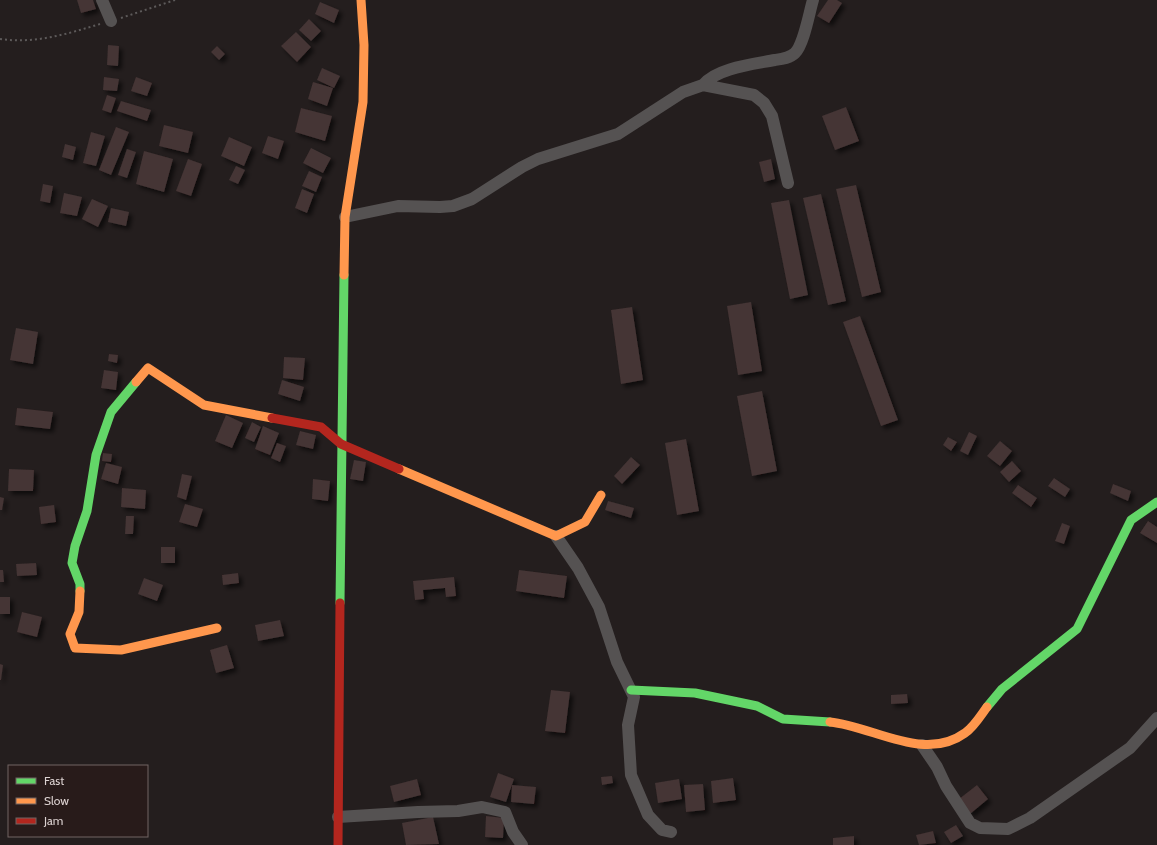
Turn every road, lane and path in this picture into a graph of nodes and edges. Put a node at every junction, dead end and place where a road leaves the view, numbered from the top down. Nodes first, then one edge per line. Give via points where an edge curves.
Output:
1 (102, 0) edge
2 (175, 0) edge
3 (361, 0) edge
4 (813, 0) edge
5 (111, 21) junction
6 (0, 39) edge
7 (703, 85) junction
8 (788, 183) dead end
9 (345, 217) junction
10 (341, 444) junction
11 (601, 495) dead end
12 (1157, 502) edge
13 (556, 536) junction
14 (218, 628) dead end
15 (631, 690) junction
16 (1157, 718) edge
17 (922, 746) junction
18 (338, 817) junction
19 (671, 832) dead end
20 (338, 845) edge
21 (522, 845) edge

1 - 5 street
2 - 5 path
3 - 9 street via 364,46 363,102
4 - 7 street via 800,44 794,54 739,67 709,78
5 - 6 path via 60,36 16,41
7 - 8 street via 754,95 764,103 772,116
7 - 9 street via 683,92 618,134 538,159 472,199 453,206 398,206
9 - 10 street
10 - 13 street
10 - 14 street via 321,427 204,405 148,368 111,412 96,455 86,511 72,563 80,584 79,612 70,634 75,648 121,650
10 - 18 street
11 - 13 street via 585,522
12 - 17 street via 1130,520 1077,629 1002,689 967,732 953,741
13 - 15 street via 578,568 599,607 617,662
15 - 17 street via 695,693 756,706 783,719 837,723
15 - 19 street via 634,696 628,725 631,775 648,815 662,830
16 - 17 street via 1130,748 1118,757 1030,818 1008,829 980,828 970,823
18 - 20 street
18 - 21 street via 458,811 482,807 505,812 513,832

